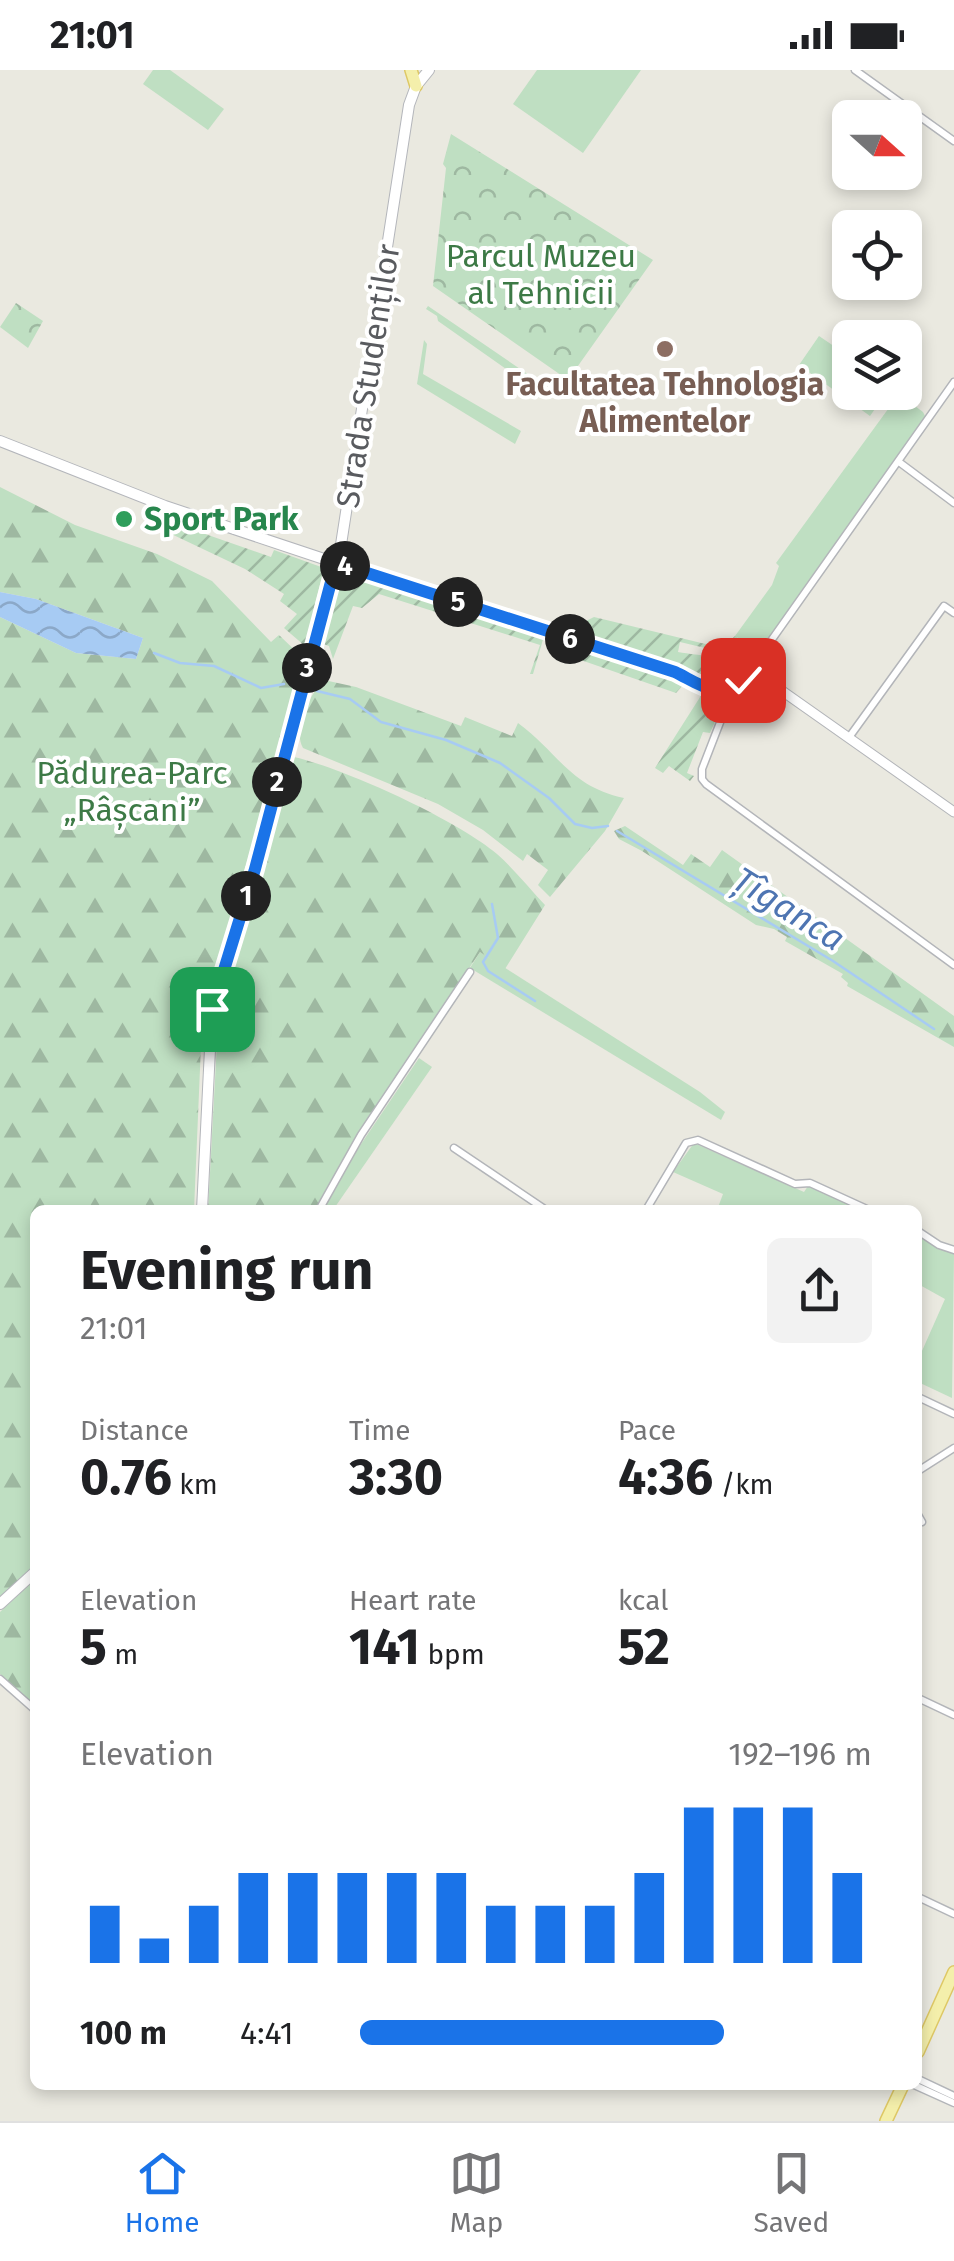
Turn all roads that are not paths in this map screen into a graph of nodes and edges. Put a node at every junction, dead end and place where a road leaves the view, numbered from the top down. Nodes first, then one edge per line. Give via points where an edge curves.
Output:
1 (411, 70) edge
2 (429, 70) edge
3 (855, 70) edge
4 (416, 86) junction
5 (954, 141) edge
6 (954, 382) edge
7 (0, 440) edge
8 (898, 462) junction
9 (954, 503) edge
10 (336, 563) junction
11 (954, 613) edge
12 (751, 669) junction
13 (717, 690) junction
14 (850, 736) junction
15 (954, 812) edge
16 (954, 964) edge
17 (470, 972) dead end
18 (454, 1148) dead end
19 (202, 1205) edge
20 (321, 1205) edge
21 (539, 1205) edge
22 (649, 1205) edge
23 (858, 1205) edge
24 (922, 1234) edge
25 (954, 1250) edge
26 (922, 1399) edge
27 (954, 1414) edge
28 (954, 1448) edge
29 (922, 1468) edge
30 (30, 1577) edge
31 (0, 1604) edge
32 (0, 1679) edge
33 (922, 1700) edge
34 (30, 1706) edge
35 (954, 1715) edge
36 (922, 1899) edge
37 (954, 1914) edge
38 (954, 1972) edge
39 (922, 2043) edge
40 (922, 2085) edge
41 (900, 2090) edge
42 (954, 2100) edge
43 (886, 2121) edge

1 - 4 main road
2 - 4 main road, Strada Studenților
3 - 5 street
4 - 10 main road, Strada Studenților
6 - 8 street
7 - 10 main road via 165,506
8 - 9 street
8 - 12 street
10 - 13 street
10 - 19 main road, Strada Studenților via 212,1009
11 - 14 street via 944,606
12 - 13 street via 737,685
12 - 14 street
13 - 16 street via 726,708 702,769 706,784
14 - 15 street
17 - 20 street
18 - 21 street
22 - 23 street via 686,1143 698,1140
24 - 25 street
26 - 27 street
28 - 29 street
30 - 31 main road
32 - 34 street
33 - 35 street
36 - 37 street
38 - 39 main road
40 - 42 street
41 - 43 main road

